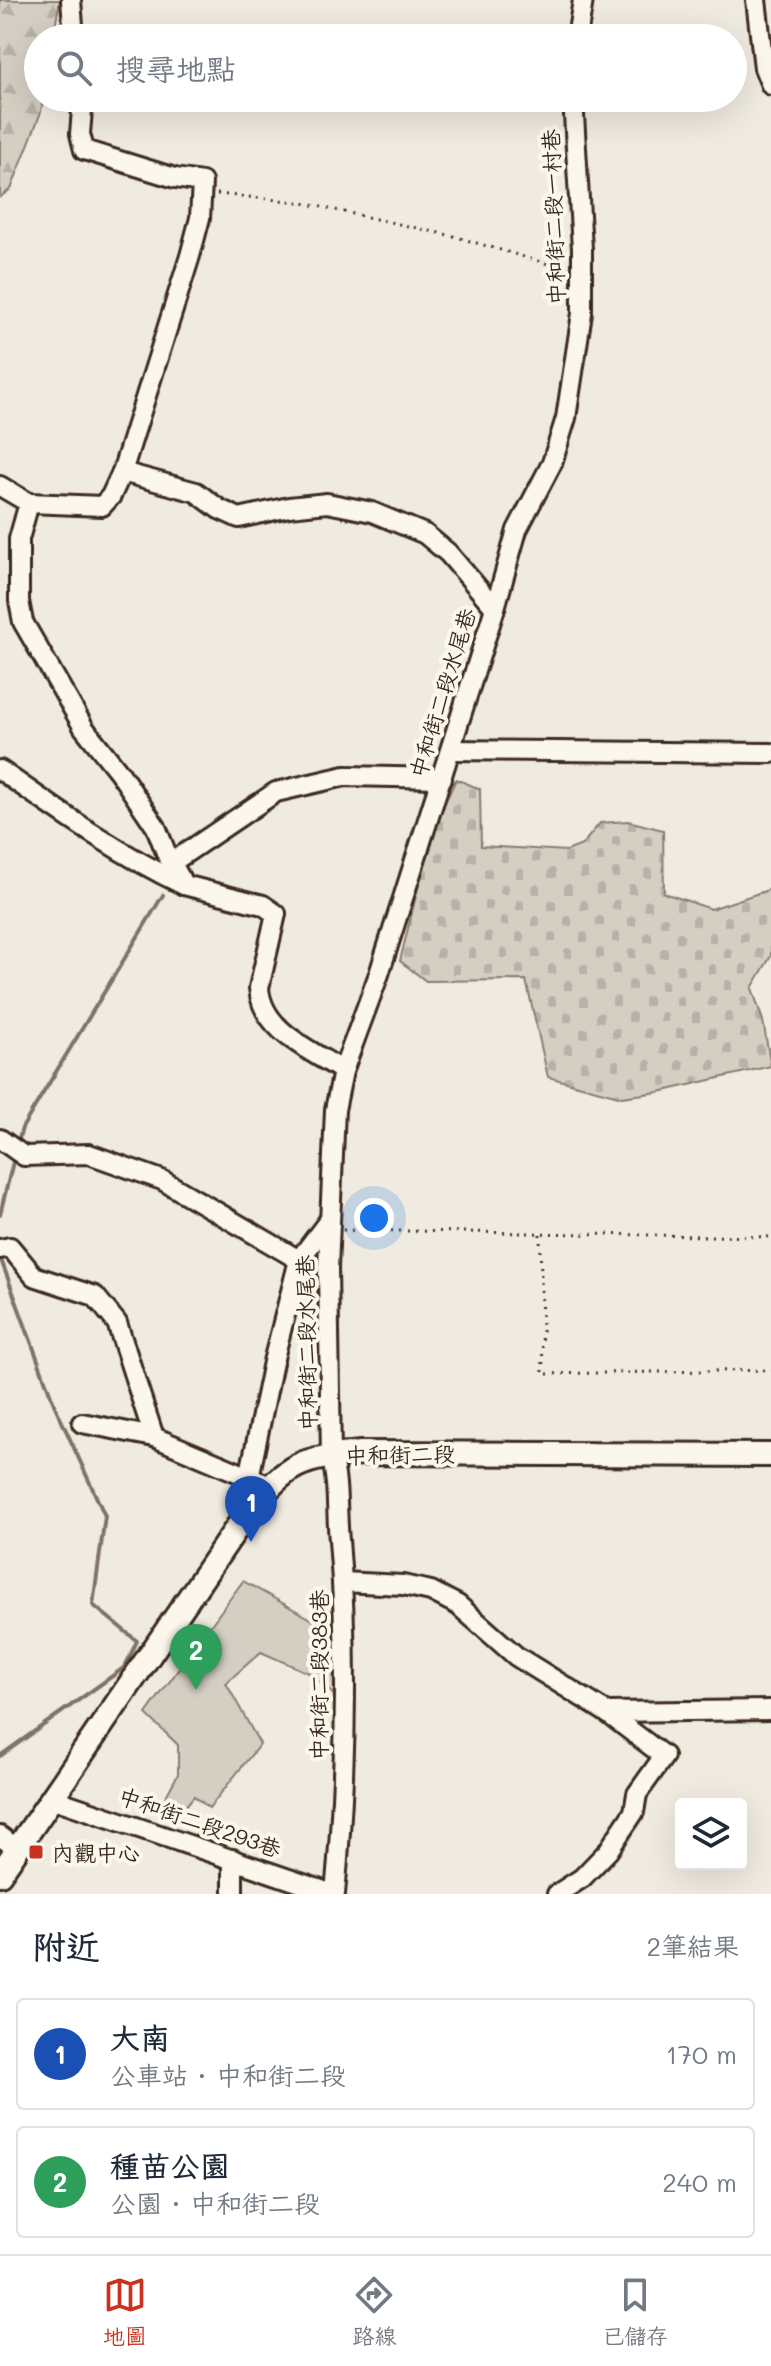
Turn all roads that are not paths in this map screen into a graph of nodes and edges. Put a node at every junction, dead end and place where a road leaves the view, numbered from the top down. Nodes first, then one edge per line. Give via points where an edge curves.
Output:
1 (71, 0) edge
2 (583, 0) edge
3 (756, 0) edge
4 (73, 24) edge
5 (579, 24) edge
6 (771, 85) edge
7 (82, 112) edge
8 (574, 112) edge
9 (122, 472) junction
10 (0, 486) edge
11 (29, 503) junction
12 (495, 608) junction
13 (451, 750) junction
14 (771, 753) edge
15 (0, 770) edge
16 (442, 778) junction
17 (171, 863) junction
18 (184, 885) junction
19 (343, 1071) junction
20 (0, 1139) edge
21 (329, 1224) junction
22 (5, 1248) edge
23 (299, 1260) junction
24 (82, 1423) dead end
25 (154, 1437) junction
26 (771, 1455) edge
27 (331, 1456) junction
28 (260, 1482) junction
29 (342, 1582) junction
30 (771, 1710) edge
31 (606, 1712) junction
32 (51, 1798) junction
33 (8, 1842) edge
34 (233, 1859) junction
35 (0, 1874) edge
36 (233, 1894) edge
37 (334, 1894) edge
38 (557, 1894) edge

1 - 4 street
2 - 5 street
3 - 6 street
7 - 9 street via 84,150 202,182 190,256
8 - 12 street, 中和街二段一村巷 via 582,313 566,418 552,463 517,530
9 - 11 street via 102,506
9 - 12 street, 中和街二段水尾巷 via 196,492 239,518 327,503 372,512 425,534
10 - 11 street
11 - 17 street via 19,539 23,622 84,728 156,827
12 - 13 street, 中和街二段水尾巷
13 - 14 street
13 - 16 street, 中和街二段水尾巷
15 - 18 street via 82,828
16 - 17 street via 345,776 276,792
16 - 19 street, 中和街二段水尾巷
17 - 18 street
18 - 19 street via 263,905 276,914 260,1000 277,1028
19 - 21 street, 中和街二段水尾巷 via 335,1110
20 - 23 street via 24,1156 89,1154 162,1180
21 - 23 street
21 - 27 street, 中和街二段水尾巷
22 - 25 street via 34,1276 95,1296 117,1323
23 - 28 street via 273,1362
24 - 25 street
25 - 28 street
26 - 27 main road, 中和街二段
27 - 28 main road, 中和街二段 via 296,1464
27 - 29 street, 中和街二段383巷 via 337,1478
28 - 32 main road, 中和街二段 via 249,1510
29 - 31 street via 431,1591 458,1605 516,1656
29 - 37 street, 中和街二段383巷 via 345,1742
30 - 31 street
31 - 38 street via 664,1756 608,1851
32 - 33 main road, 中和街二段
32 - 34 street, 中和街二段293巷
33 - 35 main road, 中和街二段
34 - 36 street
34 - 37 street, 中和街二段293巷

